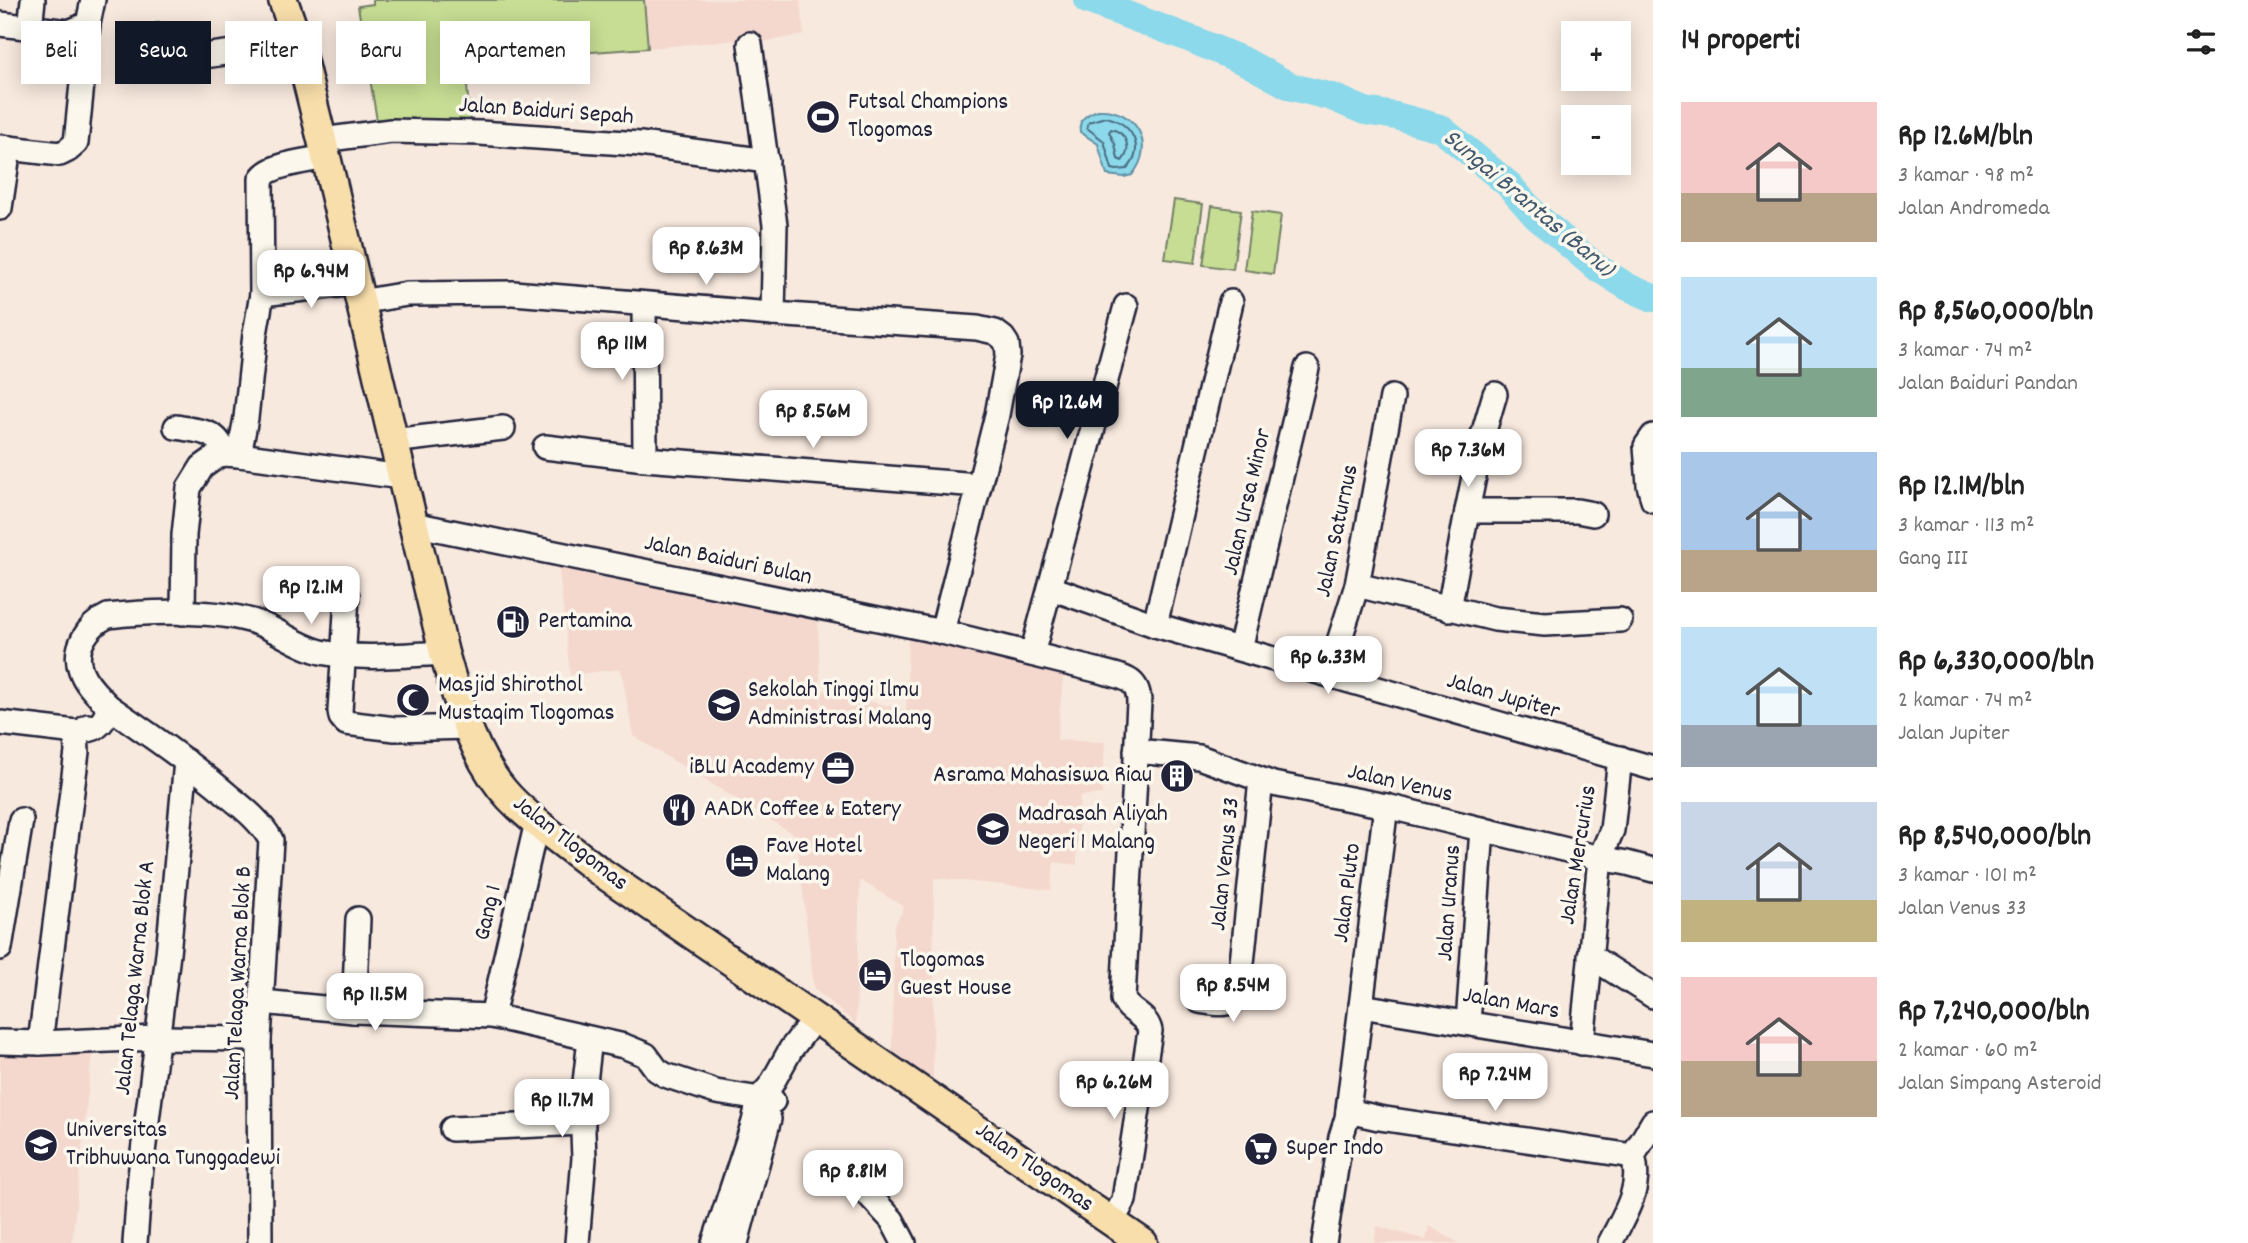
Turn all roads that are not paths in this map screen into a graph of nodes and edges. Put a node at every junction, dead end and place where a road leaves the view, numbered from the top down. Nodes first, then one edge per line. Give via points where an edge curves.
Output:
1 (33, 0) edge
2 (93, 0) edge
3 (284, 0) edge
4 (31, 21) edge
5 (82, 21) edge
6 (291, 21) edge
7 (0, 24) edge
8 (21, 27) edge
9 (750, 44) dead end
10 (82, 84) edge
11 (308, 84) edge
12 (4, 148) edge
13 (324, 148) junction
14 (767, 161) junction
15 (0, 208) edge
16 (358, 292) junction
17 (262, 294) junction
18 (1231, 302) dead end
19 (643, 304) junction
20 (1126, 306) dead end
21 (773, 314) junction
22 (1307, 368) dead end
23 (1495, 394) dead end
24 (1392, 397) dead end
25 (176, 427) dead end
26 (503, 428) dead end
27 (1653, 436) edge
28 (393, 441) junction
29 (545, 447) dead end
30 (231, 454) junction
31 (645, 459) junction
32 (401, 477) junction
33 (978, 485) junction
34 (1653, 500) edge
35 (1467, 511) junction
36 (1592, 514) dead end
37 (413, 524) junction
38 (1357, 585) junction
39 (1051, 588) junction
40 (347, 596) dead end
41 (1449, 609) junction
42 (183, 613) junction
43 (1620, 620) dead end
44 (1155, 625) junction
45 (942, 632) junction
46 (1240, 649) junction
47 (444, 653) junction
48 (1032, 654) junction
49 (344, 656) junction
50 (1329, 673) junction
51 (102, 700) junction
52 (0, 723) edge
53 (468, 727) junction
54 (80, 731) junction
55 (1136, 751) junction
56 (1619, 758) junction
57 (186, 761) junction
58 (1653, 768) edge
59 (1261, 780) junction
60 (1386, 806) junction
61 (21, 820) dead end
62 (537, 822) junction
63 (1482, 829) junction
64 (1600, 858) junction
65 (1653, 870) edge
66 (358, 919) dead end
67 (0, 948) edge
68 (1590, 956) junction
69 (1653, 996) edge
70 (1200, 1001) dead end
71 (262, 1002) junction
72 (1361, 1006) junction
73 (354, 1011) junction
74 (492, 1016) junction
75 (811, 1023) junction
76 (1468, 1023) junction
77 (156, 1038) junction
78 (259, 1039) junction
79 (590, 1040) junction
80 (0, 1042) edge
81 (1582, 1042) junction
82 (40, 1043) junction
83 (1653, 1054) edge
84 (768, 1095) junction
85 (1348, 1111) junction
86 (583, 1122) junction
87 (1653, 1122) edge
88 (452, 1129) dead end
89 (1633, 1156) junction
90 (856, 1181) dead end
91 (1112, 1222) junction
92 (135, 1243) edge
93 (260, 1243) edge
94 (577, 1243) edge
95 (714, 1243) edge
96 (736, 1243) edge
97 (904, 1243) edge
98 (1143, 1243) edge
99 (1324, 1243) edge
100 (1610, 1243) edge

1 - 4 street
2 - 5 street
3 - 6 main road, Jalan Tlogomas
7 - 8 street
9 - 14 street
10 - 12 street via 76,142 68,150 60,154
11 - 13 main road, Jalan Tlogomas
12 - 15 street
13 - 14 street, Jalan Baiduri Sepah via 390,131 480,133 640,144
13 - 16 main road, Jalan Tlogomas
13 - 17 street, Jalan Baiduri Sepah via 267,171 261,179
14 - 21 street via 775,225
16 - 17 street
16 - 19 street via 499,292
16 - 28 main road, Jalan Tlogomas
17 - 30 street, Jalan Baiduri Sepah via 246,418
18 - 44 street
19 - 21 street
19 - 31 street
20 - 39 street
21 - 33 street via 977,328 1003,338 1008,355
22 - 46 street, Jalan Ursa Minor
23 - 35 street
24 - 38 street, Jalan Saturnus
25 - 30 street via 209,433
26 - 28 street
27 - 34 street via 1646,446
28 - 32 main road, Jalan Tlogomas
29 - 31 street
30 - 32 street
30 - 42 street via 202,467 188,488
31 - 33 street
32 - 37 main road, Jalan Tlogomas
33 - 45 street
35 - 36 street
35 - 41 street
37 - 45 street, Jalan Baiduri Bulan
37 - 47 main road, Jalan Tlogomas
38 - 41 street
38 - 50 street, Jalan Saturnus
39 - 44 street, Jalan Jupiter
39 - 48 street
40 - 49 street
41 - 43 street via 1545,624
42 - 49 street via 240,618 304,648
42 - 51 street via 108,616 91,626 83,638 80,670
44 - 46 street, Jalan Jupiter
45 - 48 street, Jalan Baiduri Bulan
46 - 50 street, Jalan Jupiter
47 - 49 street
47 - 53 main road, Jalan Tlogomas
48 - 55 street, Jalan Baiduri Bulan via 1126,678 1137,688
49 - 53 street via 340,711 346,723 395,729
50 - 56 street, Jalan Jupiter
51 - 54 street via 105,718 92,730
51 - 57 street
52 - 54 street
53 - 62 main road, Jalan Tlogomas via 495,779
54 - 82 street
55 - 59 street, Jalan Venus via 1199,757
55 - 91 street via 1123,999 1149,1026 1124,1200
56 - 58 street, Jalan Jupiter
56 - 64 street, Jalan Mercurius via 1612,830
57 - 71 street, Jalan Telaga Warna Blok B via 260,823 271,840
57 - 77 street, Jalan Telaga Warna Blok A
59 - 60 street, Jalan Venus
59 - 70 street, Jalan Venus 33 via 1239,992 1230,1003
60 - 63 street, Jalan Venus
60 - 72 street, Jalan Pluto
61 - 67 street
62 - 74 street, Gang 1
62 - 75 main road, Jalan Tlogomas
63 - 64 street, Jalan Venus
63 - 76 street, Jalan Uranus
64 - 65 street, Jalan Venus
64 - 68 street, Jalan Mercurius
66 - 73 street
68 - 69 street
68 - 81 street, Jalan Mercurius
71 - 73 street
71 - 78 street, Jalan Telaga Warna Blok B
72 - 76 street, Jalan Mars
72 - 85 street, Jalan Pluto
73 - 74 street
74 - 79 street
75 - 84 street via 791,1049
75 - 91 main road, Jalan Tlogomas
76 - 81 street, Jalan Mars
77 - 78 street
77 - 82 street
77 - 92 street, Jalan Telaga Warna Blok A
78 - 93 street, Jalan Telaga Warna Blok B
79 - 84 street via 635,1050 646,1055 657,1070 716,1092
79 - 86 street
80 - 82 street
81 - 83 street, Jalan Mars
84 - 95 street via 754,1122
84 - 96 street via 748,1205
85 - 89 street
85 - 99 street, Jalan Pluto
86 - 88 street
86 - 94 street
87 - 89 street
89 - 100 street via 1633,1198
90 - 97 street via 892,1220
91 - 98 main road, Jalan Tlogomas

